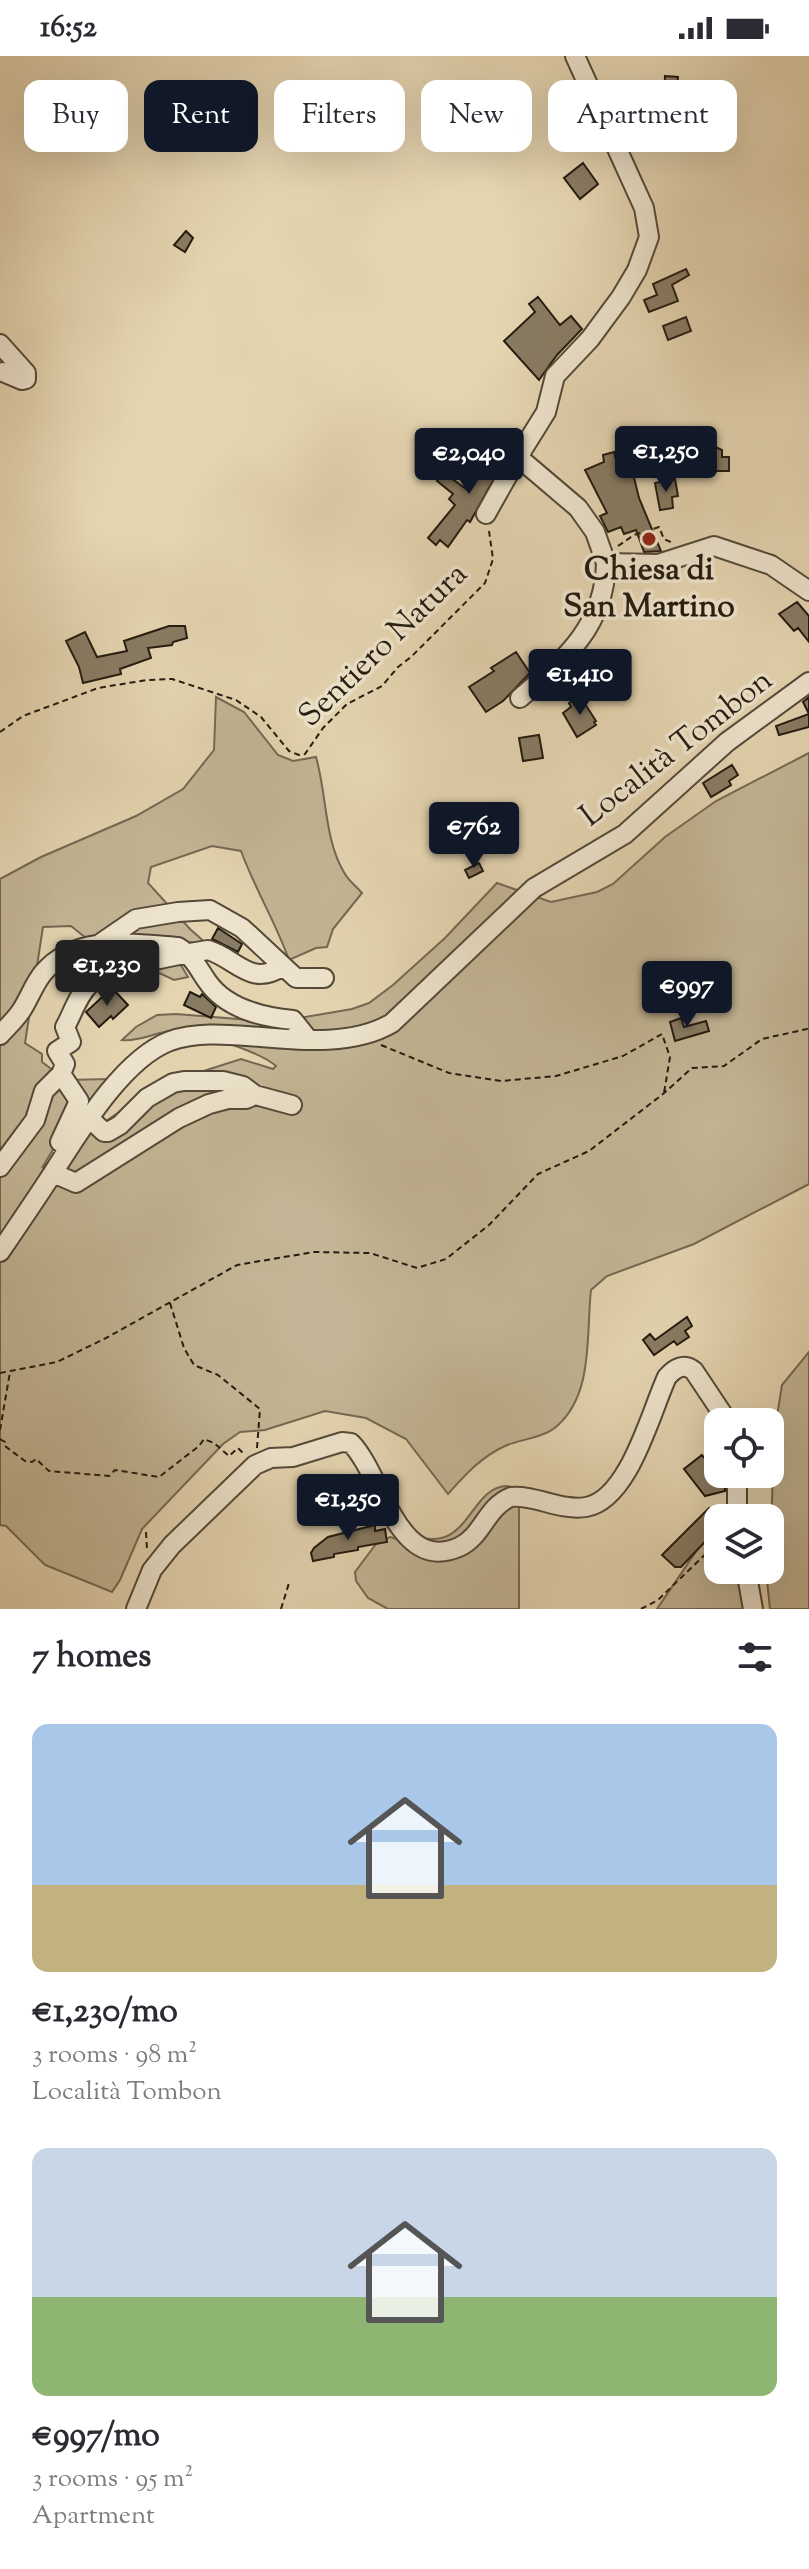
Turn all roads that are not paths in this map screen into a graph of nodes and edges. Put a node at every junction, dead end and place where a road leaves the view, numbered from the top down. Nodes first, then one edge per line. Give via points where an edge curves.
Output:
1 (575, 56) edge
2 (0, 344) edge
3 (3, 372) dead end
4 (518, 457) junction
5 (486, 514) road end
6 (604, 556) junction
7 (809, 591) edge
8 (809, 682) edge
9 (520, 698) dead end
10 (101, 943) junction
11 (188, 953) junction
12 (283, 966) junction
13 (324, 978) dead end
14 (0, 1035) edge
15 (309, 1040) junction
16 (61, 1074) junction
17 (255, 1095) junction
18 (292, 1105) dead end
19 (89, 1118) junction
20 (0, 1167) edge
21 (53, 1173) junction
22 (0, 1232) edge
23 (0, 1252) edge
24 (719, 1408) edge
25 (749, 1584) edge
26 (136, 1609) edge
27 (753, 1609) edge

1 - 4 street via 644,208 649,237 621,297 555,376 546,412
2 - 3 street via 26,379
4 - 5 street
4 - 6 street via 578,508
6 - 7 street via 658,564 714,546 761,560
6 - 9 street via 602,589 581,639
8 - 15 street, Località Tombon via 727,742 625,834 534,888 392,1023 358,1036
10 - 11 street via 178,947
10 - 12 street via 136,919 210,910 242,928
10 - 14 street via 65,953 41,975
11 - 12 street via 208,950 250,973
11 - 15 street via 208,983 240,1009 293,1020
11 - 16 street via 107,974 89,985 65,1027 71,1042 57,1051 65,1064
12 - 13 street via 296,978
15 - 19 street, Località Tombon via 223,1034 172,1040 139,1061
16 - 20 street via 44,1091 39,1115
16 - 22 street via 78,1098 75,1112 58,1147
17 - 18 street
17 - 19 street via 223,1081 184,1081 162,1087 108,1132
17 - 21 street via 209,1104 179,1118 76,1183
19 - 21 street, Località Tombon
21 - 23 street, Località Tombon
24 - 26 street via 694,1371 677,1368 667,1377 628,1471 601,1500 577,1507 511,1497 490,1511 469,1541 448,1550 422,1550 401,1532 351,1443 271,1458 255,1465 172,1545 152,1570
25 - 27 street

